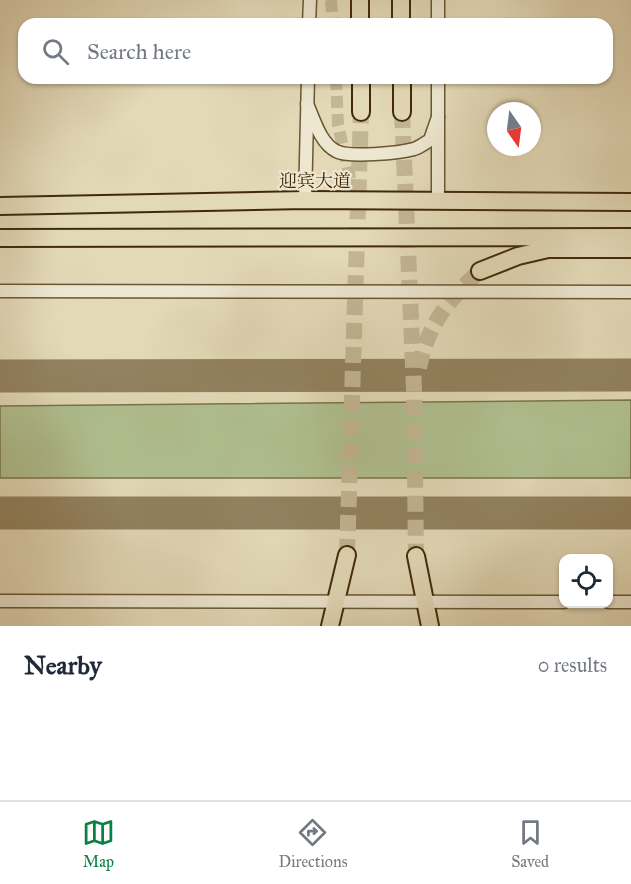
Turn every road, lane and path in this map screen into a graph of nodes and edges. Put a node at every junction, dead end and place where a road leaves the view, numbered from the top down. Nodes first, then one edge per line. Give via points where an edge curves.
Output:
1 (310, 0) edge
2 (360, 0) edge
3 (401, 0) edge
4 (438, 0) edge
5 (309, 18) edge
6 (360, 18) edge
7 (401, 18) edge
8 (438, 18) edge
9 (308, 84) edge
10 (361, 84) edge
11 (402, 84) edge
12 (438, 84) edge
13 (308, 104) junction
14 (362, 112) tunnel mouth
15 (402, 112) tunnel mouth
16 (438, 117) junction
17 (305, 200) junction
18 (438, 201) junction
19 (631, 202) edge
20 (0, 206) edge
21 (631, 237) edge
22 (0, 238) edge
23 (631, 249) edge
24 (480, 271) tunnel mouth
25 (0, 291) edge
26 (631, 292) edge
27 (347, 555) tunnel mouth
28 (416, 556) tunnel mouth
29 (0, 601) edge
30 (559, 602) edge
31 (613, 602) edge
32 (631, 602) edge
33 (330, 626) edge
34 (430, 626) edge

1 - 5 street
2 - 6 main road
3 - 7 main road
4 - 8 street
9 - 13 street
10 - 14 main road
11 - 15 main road
12 - 16 street
13 - 16 street via 323,140 336,152 350,154 415,148 430,140
13 - 17 street
16 - 18 street
17 - 18 main road, 迎宾大道
17 - 20 main road, 迎宾大道
18 - 19 main road, 迎宾大道
21 - 22 main road
23 - 24 main road via 548,249
25 - 26 street
27 - 33 main road
28 - 34 main road
29 - 30 street
31 - 32 street

